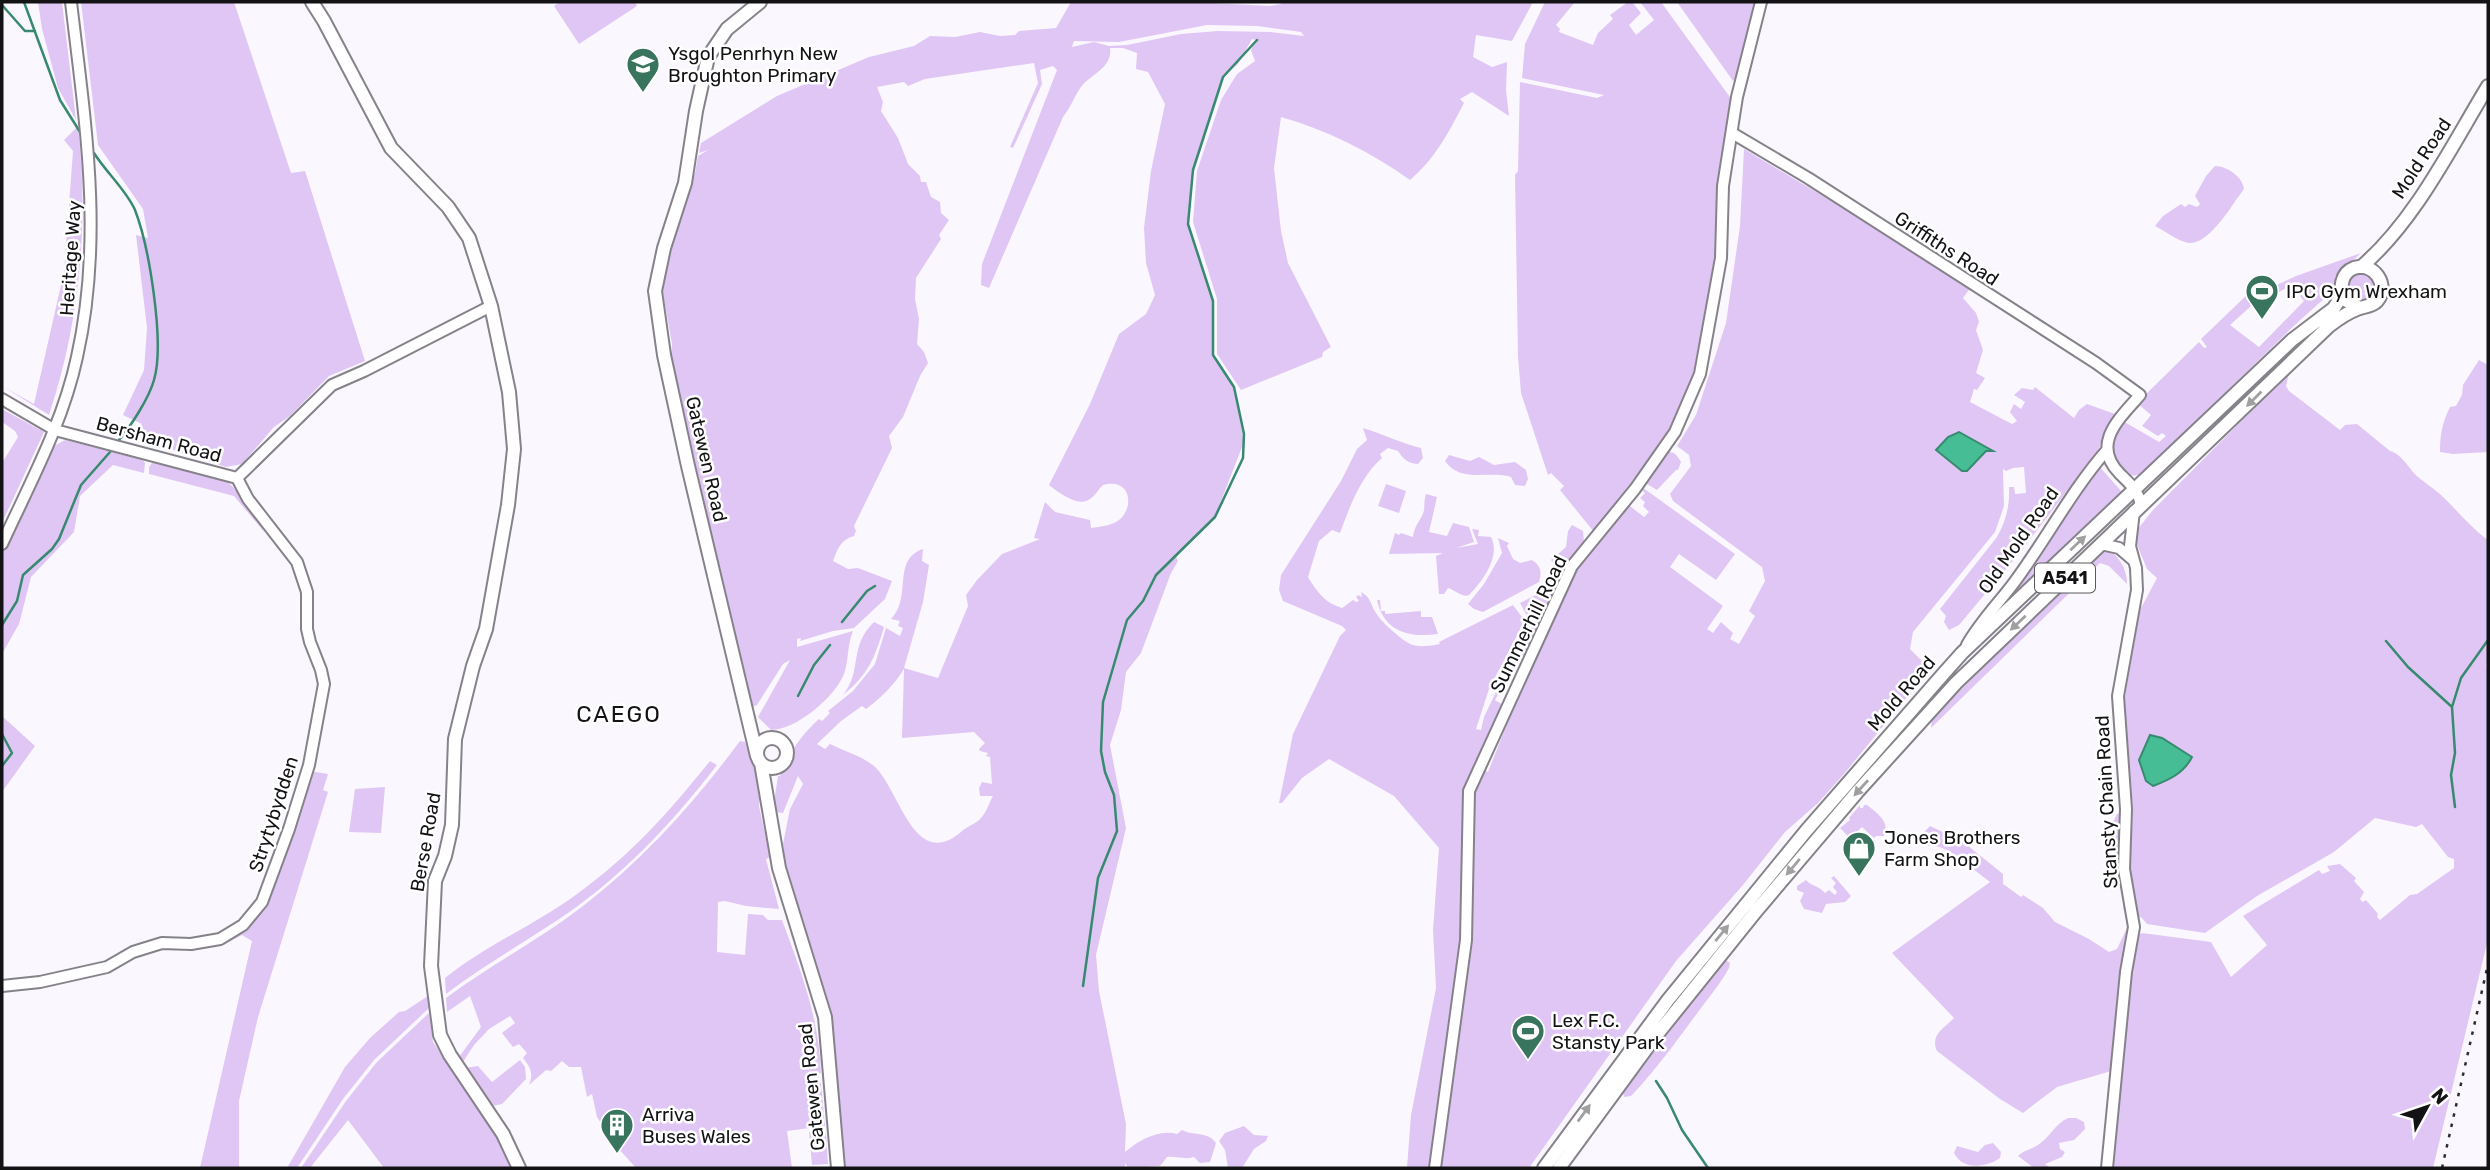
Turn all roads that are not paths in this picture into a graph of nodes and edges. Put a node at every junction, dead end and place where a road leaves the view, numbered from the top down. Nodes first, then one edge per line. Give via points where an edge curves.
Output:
1 (71, 2) edge
2 (312, 2) edge
3 (760, 2) edge
4 (1761, 2) edge
5 (2488, 86) edge
6 (1732, 133) junction
7 (2382, 248) junction
8 (2361, 267) junction
9 (2378, 275) junction
10 (2342, 295) junction
11 (491, 306) junction
12 (2360, 308) junction
13 (2140, 395) joint
14 (2, 399) edge
15 (55, 430) junction
16 (2107, 450) junction
17 (237, 478) junction
18 (2136, 489) junction
19 (2138, 508) junction
20 (2, 544) edge
21 (2101, 544) junction
22 (2133, 560) junction
23 (1962, 653) junction
24 (746, 717) junction
25 (771, 738) junction
26 (759, 760) junction
27 (777, 766) junction
28 (769, 799) junction
29 (2, 986) edge
30 (519, 1168) edge
31 (838, 1168) edge
32 (1435, 1168) edge
33 (1544, 1168) edge
34 (1559, 1168) edge
35 (2106, 1168) edge

1 - 15 street, Heritage Way via 92,190 89,292 77,359
2 - 11 main road, Berse Road via 391,148 462,225
3 - 24 main road, Gatewen Road via 727,29 708,57 685,183 657,279 657,317
4 - 6 street, Summerhill Road
5 - 7 main road, Mold Road
6 - 13 street, Griffiths Road
6 - 32 street, Summerhill Road via 1723,186 1721,258 1700,374 1675,432 1572,566 1469,792 1466,940
7 - 8 main road, Mold Road
7 - 9 main road, Mold Road
8 - 9 main road
8 - 10 main road via 2344,276
9 - 12 main road via 2381,295 2372,305
10 - 12 main road
10 - 18 main road, Mold Road / A541 via 2334,308 2292,341
11 - 17 street, Bersham Road via 332,385
11 - 30 main road, Berse Road via 513,419 514,449 486,629 456,739 452,825 435,881 433,993 440,1035 493,1117
12 -> 19 main road, Mold Road / A541 via 2329,326
13 - 16 street, Old Mold Road via 2109,435
14 - 15 street, Bersham Road
15 - 17 street, Bersham Road
15 - 20 street, Heritage Way
16 - 18 street via 2119,474
16 - 23 street, Old Mold Road via 2088,470
17 - 29 street, Strytybydden via 296,562 307,592 307,629 324,684 309,765 262,902 243,925 220,939 162,943 107,967
18 - 19 street
23 -> 18 main road, Mold Road / A541
19 - 21 main road, Mold Road / A541
19 - 22 street, Stansty Chain Road via 2130,546
21 - 22 street via 2119,548
21 -> 34 main road, Mold Road / A541 via 1963,675 1858,790 1691,991
22 - 35 street, Stansty Chain Road via 2137,590 2118,696 2126,809 2124,869 2134,928
33 -> 23 main road, Mold Road / A541 via 1758,888
24 - 25 main road, Gatewen Road via 758,733
24 - 26 main road, Gatewen Road
25 - 26 main road via 760,744
25 - 27 main road, Gatewen Road via 786,749
26 - 27 main road
26 - 28 main road, Gatewen Road
27 - 28 main road, Gatewen Road
28 - 31 main road, Gatewen Road via 779,868 825,1017

